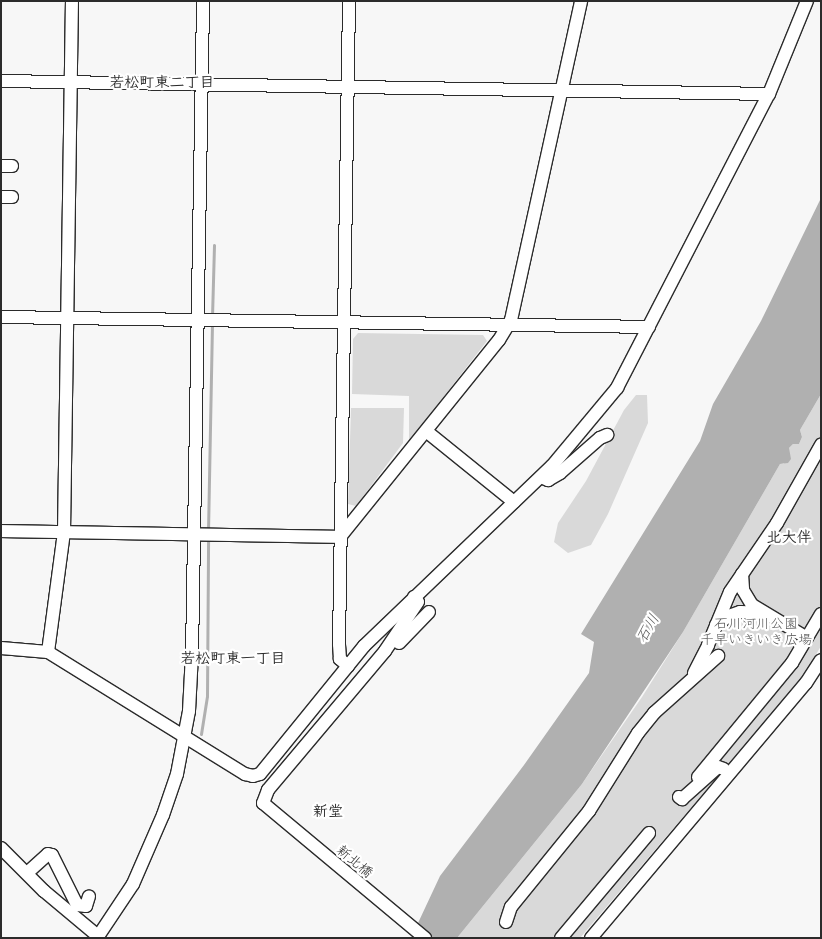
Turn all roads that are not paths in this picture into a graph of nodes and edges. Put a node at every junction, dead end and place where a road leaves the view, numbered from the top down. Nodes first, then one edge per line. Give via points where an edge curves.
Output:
1 (72, 1) edge
2 (203, 1) edge
3 (349, 1) edge
4 (581, 1) edge
5 (806, 1) edge
6 (1, 81) edge
7 (71, 82) junction
8 (202, 84) junction
9 (348, 87) junction
10 (562, 90) junction
11 (769, 94) junction
12 (1, 317) edge
13 (68, 318) junction
14 (198, 320) junction
15 (344, 322) junction
16 (508, 325) junction
17 (649, 327) junction
18 (426, 431) junction
19 (607, 435) dead end
20 (821, 445) edge
21 (541, 477) junction
22 (514, 502) junction
23 (1, 531) edge
24 (64, 532) junction
25 (194, 535) junction
26 (340, 536) junction
27 (742, 574) junction
28 (414, 597) junction
29 (429, 612) dead end
30 (763, 613) junction
31 (821, 614) edge
32 (716, 625) junction
33 (806, 638) junction
34 (1, 648) edge
35 (385, 651) junction
36 (48, 652) junction
37 (718, 656) dead end
38 (821, 660) edge
39 (348, 666) junction
40 (690, 679) junction
41 (185, 736) junction
42 (724, 769) dead end
43 (698, 776) dead end
44 (679, 797) dead end
45 (649, 833) dead end
46 (1, 848) edge
47 (26, 873) junction
48 (89, 896) dead end
49 (506, 922) dead end
50 (98, 937) edge
51 (425, 938) edge
52 (561, 938) edge
53 (591, 938) edge

1 - 7 street
2 - 8 street
3 - 9 street
4 - 10 street
5 - 11 street
6 - 7 street
7 - 8 street
7 - 13 street
8 - 9 street
8 - 14 street
9 - 10 street
9 - 15 street
10 - 11 street
10 - 16 street via 512,320
11 - 17 street
12 - 13 street
13 - 14 street
13 - 24 street
14 - 15 street
14 - 25 street
15 - 16 street
15 - 26 street
16 - 17 street
16 - 18 street
17 - 21 street via 617,388
18 - 22 street
18 - 26 street
19 - 21 street via 560,473 548,480
20 - 27 street via 777,523
21 - 22 street
22 - 28 street
23 - 24 street
24 - 25 street
24 - 36 street
25 - 26 street
25 - 41 street via 192,687
26 - 39 street via 339,644 340,659
27 - 30 street via 743,590 752,605
27 - 32 street via 730,592
28 - 35 street via 418,602
28 - 39 street
29 - 35 street via 391,651
30 - 32 street via 740,612
30 - 33 street
31 - 33 street
32 - 40 street
33 - 43 street via 792,663
34 - 36 street
35 - 51 street, 新北橋 via 268,790 263,803
36 - 41 street
37 - 40 street
38 - 53 street via 806,683
39 - 41 street via 256,776 245,774
40 - 49 street via 638,733 589,811 511,907
41 - 50 street via 177,774 149,851 120,907
42 - 44 street via 718,767 682,799
45 - 52 street
46 - 47 street
47 - 48 street via 48,854 52,855 77,905 86,906
47 - 50 street

